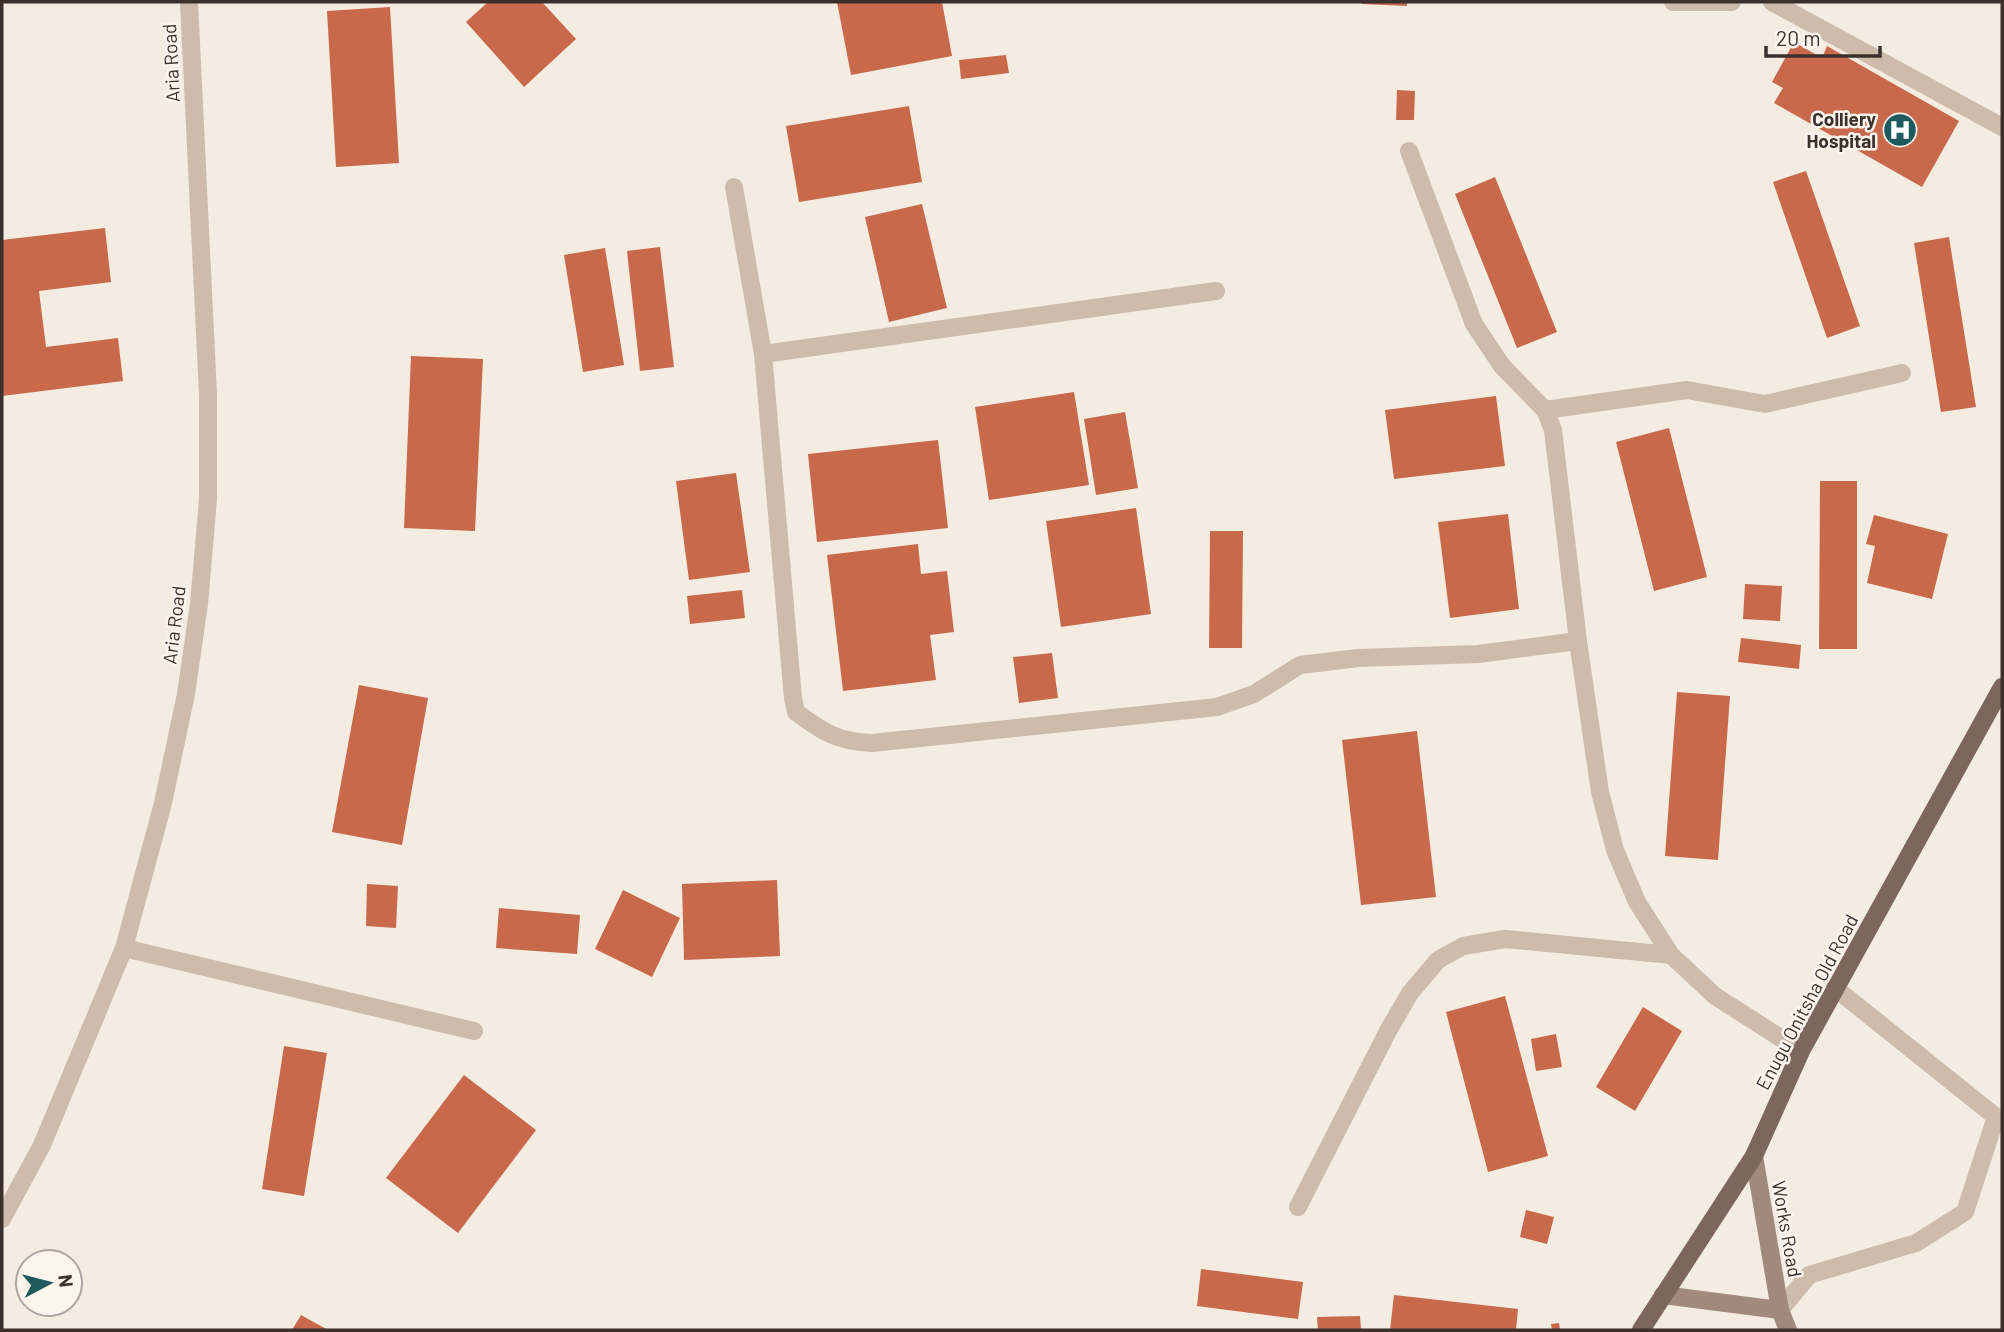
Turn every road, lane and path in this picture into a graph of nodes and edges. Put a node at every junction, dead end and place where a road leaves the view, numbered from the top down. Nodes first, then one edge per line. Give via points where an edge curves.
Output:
1 (189, 2) edge
2 (1673, 2) edge
3 (1732, 2) edge
4 (1772, 2) edge
5 (2002, 127) edge
6 (1409, 151) dead end
7 (734, 187) dead end
8 (1216, 290) dead end
9 (763, 354) junction
10 (1902, 373) dead end
11 (1545, 410) junction
12 (1578, 641) junction
13 (2002, 687) edge
14 (124, 948) junction
15 (1671, 955) junction
16 (1835, 988) junction
17 (474, 1031) dead end
18 (1801, 1051) junction
19 (1754, 1156) junction
20 (1298, 1207) dead end
21 (2, 1219) edge
22 (1663, 1295) junction
23 (1780, 1310) junction
24 (1641, 1330) edge
25 (1788, 1330) edge

1 - 14 street, Aria Road via 208,395 208,499 186,694 163,803
2 - 3 street
4 - 5 street
6 - 11 street via 1474,324 1502,366
7 - 9 street
8 - 9 street
9 - 12 street via 796,712 847,742 1217,707 1254,694 1300,665 1478,654
10 - 11 street via 1765,404 1687,390
11 - 12 street via 1557,449
12 - 15 street via 1600,792 1615,850 1637,902
13 - 16 main road, Enugu Onitsha Old Road
14 - 17 street
14 - 21 street, Aria Road via 42,1145
15 - 18 street via 1715,996
15 - 20 street via 1504,939 1463,946 1438,960 1410,993 1388,1031
16 - 18 main road, Enugu Onitsha Old Road
16 - 23 street via 1996,1117 1965,1212 1916,1243 1809,1275
18 - 19 main road, Enugu Onitsha Old Road
19 - 22 main road, Enugu Onitsha Old Road
19 - 23 main road, Works Road
22 - 23 main road
22 - 24 main road, Enugu Onitsha Old Road
23 - 25 main road, Works Road

